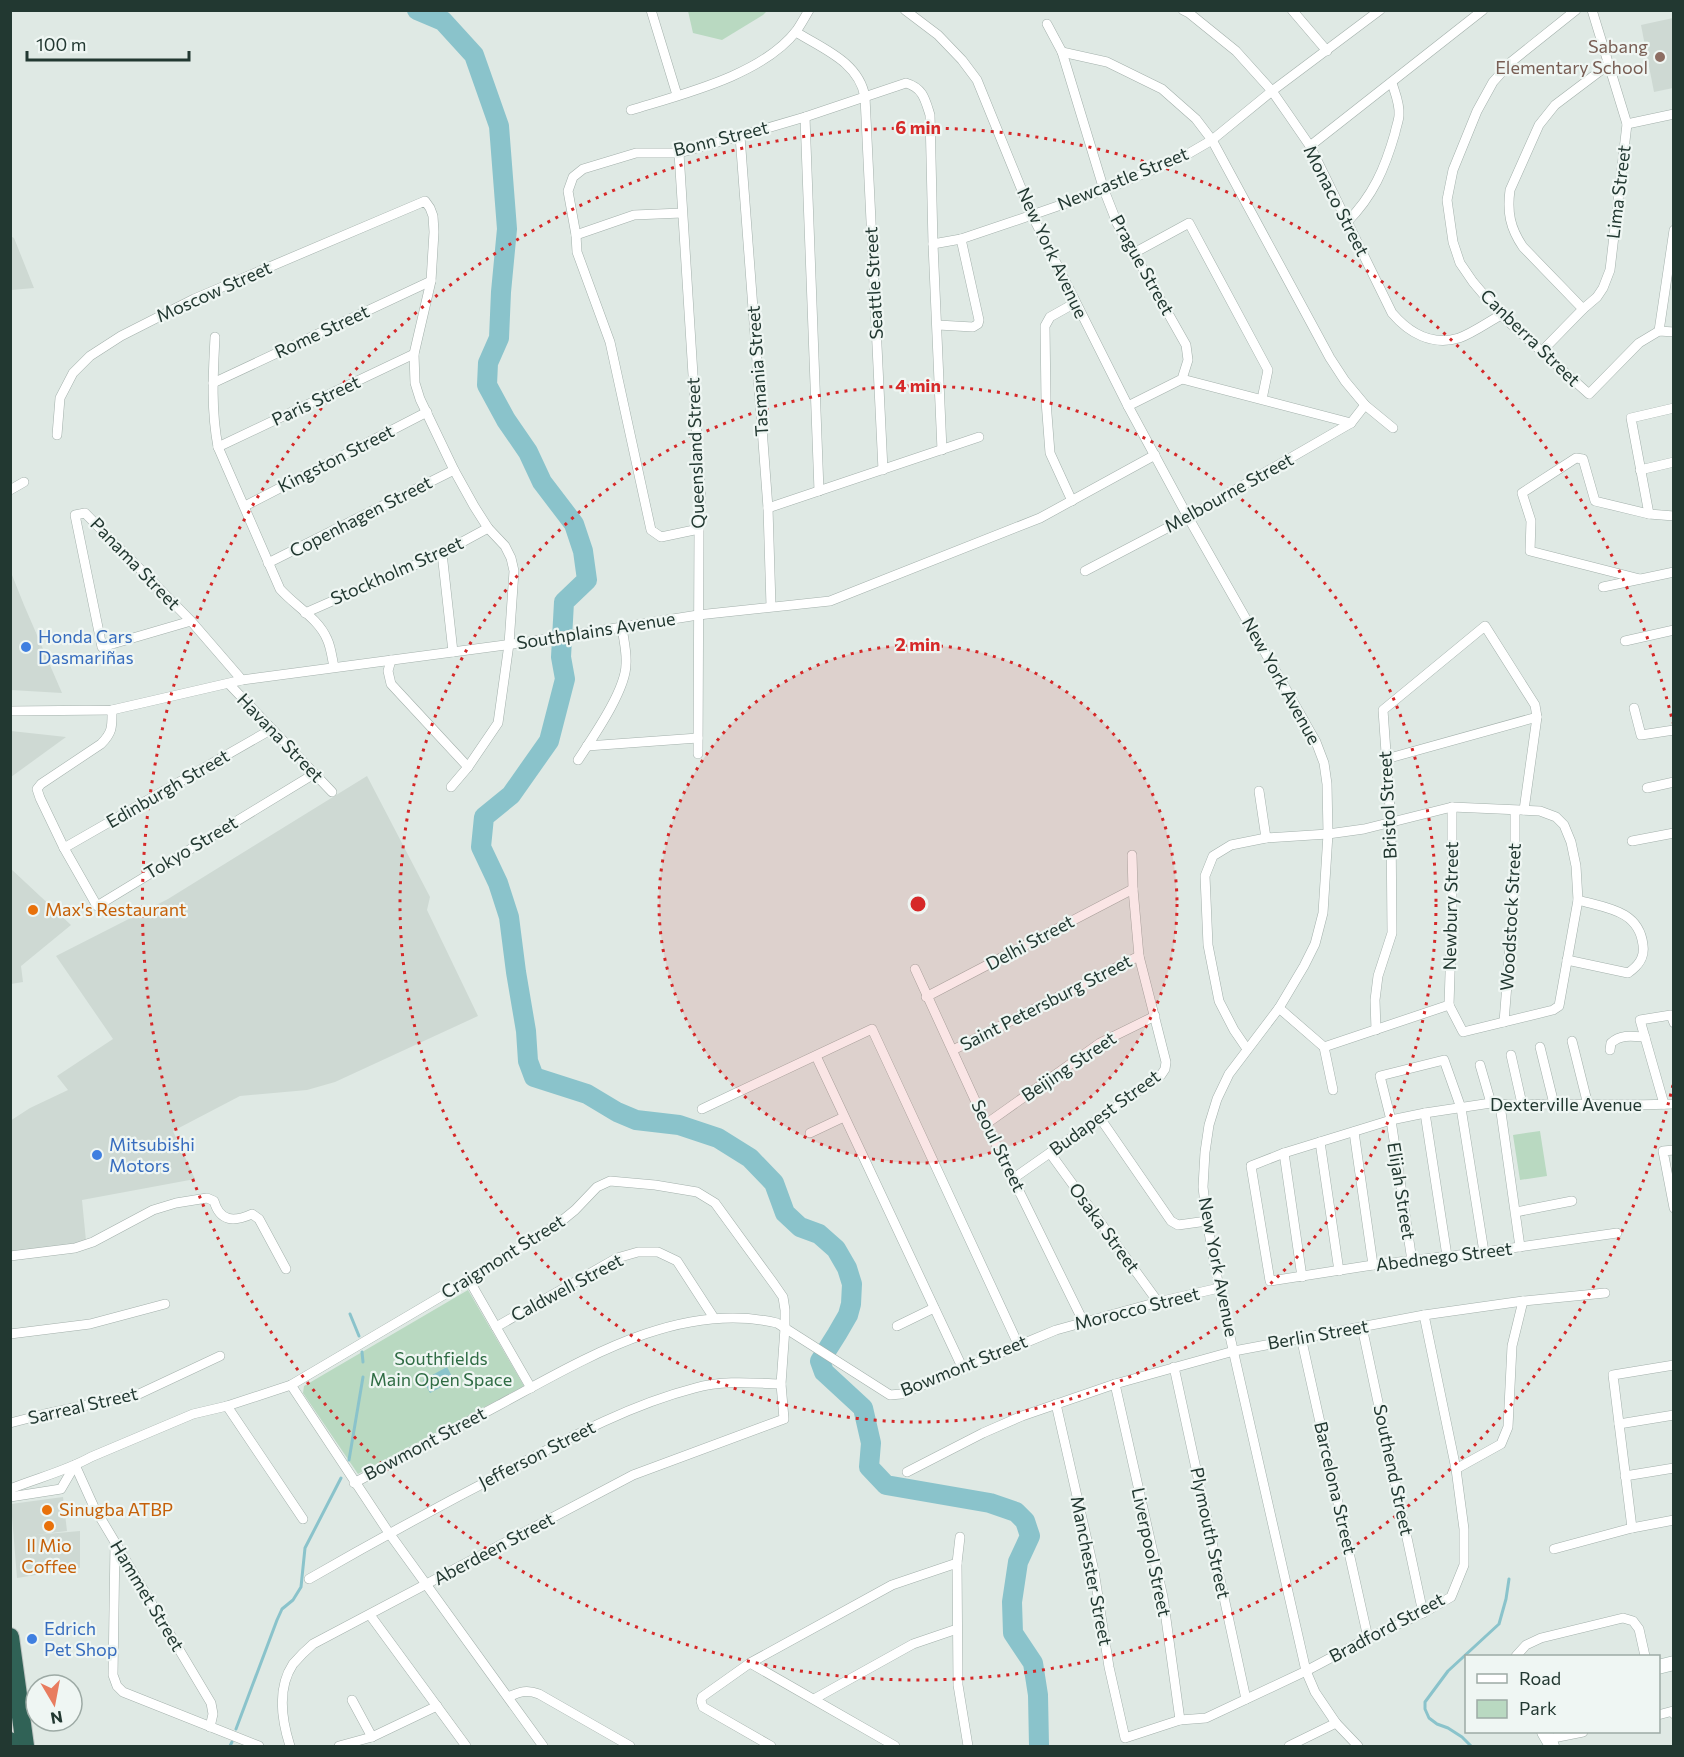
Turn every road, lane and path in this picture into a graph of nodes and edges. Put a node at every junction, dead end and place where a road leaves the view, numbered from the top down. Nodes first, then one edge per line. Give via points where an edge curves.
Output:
1 (651, 10) edge
2 (809, 10) edge
3 (905, 10) edge
4 (1183, 10) edge
5 (1292, 10) edge
6 (1380, 10) edge
7 (1483, 10) edge
8 (1576, 10) edge
9 (1592, 10) edge
10 (1047, 24) dead end
11 (796, 32) junction
12 (1327, 51) junction
13 (1062, 52) junction
14 (1608, 65) junction
15 (1392, 83) junction
16 (1272, 91) junction
17 (677, 95) junction
18 (865, 97) junction
19 (631, 110) dead end
20 (1674, 114) edge
21 (805, 117) junction
22 (1627, 124) junction
23 (741, 136) junction
24 (1212, 140) junction
25 (1310, 146) junction
26 (680, 153) junction
27 (1104, 190) junction
28 (682, 213) junction
29 (1032, 215) junction
30 (1347, 222) junction
31 (1674, 230) edge
32 (576, 235) junction
33 (961, 239) junction
34 (933, 244) junction
35 (1134, 253) junction
36 (431, 281) junction
37 (1075, 303) junction
38 (1583, 309) junction
39 (1501, 315) junction
40 (938, 325) junction
41 (1659, 331) junction
42 (1674, 332) edge
43 (215, 337) dead end
44 (1541, 352) junction
45 (414, 354) junction
46 (1182, 379) junction
47 (213, 382) junction
48 (1262, 399) junction
49 (1365, 405) junction
50 (1128, 406) junction
51 (1674, 408) edge
52 (427, 412) junction
53 (1351, 423) junction
54 (1394, 428) dead end
55 (57, 435) dead end
56 (979, 437) dead end
57 (218, 447) junction
58 (942, 450) junction
59 (1155, 455) junction
60 (1674, 462) edge
61 (454, 470) junction
62 (883, 470) junction
63 (1640, 470) junction
64 (24, 483) dead end
65 (10, 490) edge
66 (819, 491) junction
67 (1072, 501) junction
68 (245, 506) junction
69 (768, 508) junction
70 (1649, 514) junction
71 (1674, 516) edge
72 (1188, 517) junction
73 (488, 528) junction
74 (699, 529) junction
75 (442, 553) junction
76 (268, 563) junction
77 (1085, 571) dead end
78 (1674, 572) edge
79 (1640, 579) junction
80 (1603, 587) dead end
81 (771, 606) junction
82 (305, 613) junction
83 (699, 615) junction
84 (191, 621) junction
85 (622, 626) junction
86 (1673, 633) edge
87 (1625, 641) dead end
88 (509, 644) junction
89 (453, 652) junction
90 (391, 660) junction
91 (334, 667) junction
92 (242, 680) junction
93 (229, 684) junction
94 (1634, 708) dead end
95 (112, 710) junction
96 (10, 711) edge
97 (1537, 717) junction
98 (272, 729) junction
99 (1674, 730) edge
100 (698, 738) junction
101 (587, 746) junction
102 (698, 754) dead end
103 (1386, 759) junction
104 (578, 760) dead end
105 (468, 767) junction
106 (314, 774) junction
107 (1674, 783) edge
108 (451, 787) dead end
109 (1647, 788) dead end
110 (1259, 790) dead end
111 (332, 792) dead end
112 (1452, 807) junction
113 (1520, 810) junction
114 (1391, 823) junction
115 (1674, 833) edge
116 (1328, 834) junction
117 (1266, 838) junction
118 (1632, 842) dead end
119 (64, 848) junction
120 (1132, 855) dead end
121 (1133, 889) junction
122 (1578, 900) junction
123 (1139, 956) junction
124 (1567, 960) junction
125 (915, 969) dead end
126 (926, 997) junction
127 (1449, 1005) junction
128 (1279, 1008) junction
129 (1155, 1016) junction
130 (1672, 1019) edge
131 (1504, 1022) junction
132 (1377, 1030) junction
133 (1645, 1036) junction
134 (1572, 1041) dead end
135 (1324, 1047) junction
136 (1540, 1047) dead end
137 (1247, 1048) junction
138 (953, 1050) junction
139 (1610, 1050) dead end
140 (1511, 1055) dead end
141 (816, 1056) junction
142 (1480, 1065) dead end
143 (1332, 1090) dead end
144 (1495, 1104) junction
145 (1522, 1104) junction
146 (1554, 1104) junction
147 (1669, 1104) edge
148 (1588, 1105) junction
149 (1461, 1108) junction
150 (702, 1109) dead end
151 (1425, 1113) junction
152 (844, 1117) junction
153 (1100, 1118) junction
154 (1391, 1120) junction
155 (986, 1124) junction
156 (1353, 1132) junction
157 (810, 1133) dead end
158 (1320, 1142) junction
159 (1669, 1150) edge
160 (1050, 1153) junction
161 (1284, 1153) junction
162 (1014, 1178) junction
163 (1572, 1202) dead end
164 (1674, 1208) edge
165 (1516, 1212) junction
166 (1207, 1221) junction
167 (1617, 1233) dead end
168 (1520, 1247) junction
169 (1484, 1252) junction
170 (10, 1256) edge
171 (1447, 1256) junction
172 (1412, 1261) junction
173 (1374, 1265) junction
174 (286, 1269) dead end
175 (1339, 1271) junction
176 (1302, 1277) junction
177 (469, 1280) junction
178 (1270, 1281) joint
179 (1220, 1288) junction
180 (1605, 1293) dead end
181 (1523, 1301) junction
182 (1158, 1302) junction
183 (165, 1304) dead end
184 (934, 1308) junction
185 (1424, 1315) junction
186 (714, 1318) junction
187 (1083, 1322) junction
188 (897, 1326) dead end
189 (496, 1327) junction
190 (1362, 1327) junction
191 (785, 1328) junction
192 (1056, 1330) joint
193 (10, 1334) edge
194 (1301, 1337) junction
195 (1018, 1344) junction
196 (1234, 1351) junction
197 (220, 1356) dead end
198 (1674, 1365) edge
199 (1174, 1367) junction
200 (963, 1369) junction
201 (781, 1384) junction
202 (1115, 1384) junction
203 (291, 1385) junction
204 (531, 1388) junction
205 (1056, 1404) junction
206 (227, 1406) junction
207 (1674, 1415) edge
208 (784, 1419) joint
209 (10, 1423) edge
210 (1619, 1424) junction
211 (75, 1465) junction
212 (1674, 1468) edge
213 (1456, 1469) junction
214 (907, 1472) dead end
215 (1625, 1476) junction
216 (354, 1483) junction
217 (10, 1489) edge
218 (10, 1497) edge
219 (303, 1519) dead end
220 (1674, 1520) edge
221 (1632, 1528) junction
222 (389, 1533) junction
223 (960, 1537) dead end
224 (114, 1543) junction
225 (1554, 1550) dead end
226 (957, 1563) junction
227 (309, 1579) dead end
228 (426, 1586) junction
229 (1423, 1613) junction
230 (370, 1615) junction
231 (957, 1629) junction
232 (10, 1637) edge
233 (1368, 1638) junction
234 (1517, 1655) edge
235 (1645, 1655) edge
236 (750, 1663) junction
237 (1306, 1671) junction
238 (508, 1697) junction
239 (814, 1699) junction
240 (1246, 1699) junction
241 (352, 1700) dead end
242 (436, 1706) junction
243 (1674, 1714) edge
244 (1660, 1715) edge
245 (1180, 1720) junction
246 (1336, 1723) junction
247 (210, 1727) junction
248 (1574, 1733) edge
249 (372, 1737) junction
250 (1125, 1738) joint
251 (1548, 1739) edge
252 (10, 1741) edge
253 (11, 1746) edge
254 (25, 1746) edge
255 (259, 1746) edge
256 (290, 1746) edge
257 (339, 1746) edge
258 (466, 1746) edge
259 (543, 1746) edge
260 (630, 1746) edge
261 (771, 1746) edge
262 (895, 1746) edge
263 (968, 1746) edge
264 (1289, 1746) edge
265 (1358, 1746) edge

1 - 17 street
2 - 11 street
3 - 29 street, New York Avenue via 938,34 977,80
4 - 16 street, Monaco Street via 1236,51
5 - 12 street
6 - 12 street, Newcastle Street
7 - 15 street
8 - 39 street, Canberra Street via 1510,62 1493,82 1477,111 1449,185 1449,221 1460,263
9 - 14 street, Lima Street
10 - 13 street, Prague Street
11 - 17 street via 760,62 738,74
11 - 18 street via 848,64
12 - 16 street, Newcastle Street
13 - 24 street via 1107,62 1162,89 1196,119
13 - 27 street, Prague Street
14 - 22 street, Lima Street
14 - 38 street via 1555,105 1539,125 1510,190 1510,223 1515,235
15 - 25 street
15 - 30 street via 1399,115 1389,153 1373,192
16 - 24 street, Newcastle Street
16 - 25 street, Monaco Street
17 - 19 street
18 - 21 street, Bonn Street
18 - 34 street, Bonn Street via 906,83 924,95 930,115
18 - 62 street, Seattle Street
20 - 22 street
21 - 23 street, Bonn Street
21 - 66 street
22 - 38 street, Lima Street via 1610,270 1597,297
23 - 26 street, Bonn Street
23 - 69 street, Tasmania Street
24 - 27 street, Newcastle Street via 1181,159
24 - 49 street via 1330,358
25 - 30 street, Monaco Street
26 - 28 street, Queensland Street
26 - 32 street, Bonn Street via 636,153 583,169 573,177 568,191
27 - 29 street, Newcastle Street
27 - 35 street, Prague Street
28 - 32 street via 634,215
28 - 74 street, Queensland Street via 701,502
29 - 33 street, Newcastle Street
29 - 37 street, New York Avenue
30 - 39 street, Monaco Street via 1392,313 1416,334 1447,340
31 - 41 street
32 - 74 street, Bonn Street via 581,266 610,342 651,530 661,537
33 - 34 street, Newcastle Street
33 - 40 street via 980,320 973,327
34 - 40 street, Bonn Street
35 - 46 street, Prague Street via 1186,345 1188,360
35 - 48 street via 1189,223 1268,370
36 - 45 street
36 - 47 street, Rome Street
36 - 55 street, Moscow Street via 434,232 425,201 194,298 121,336 73,373 60,398
37 - 50 street, New York Avenue
37 - 67 street via 1050,317 1045,326 1050,453
38 - 44 street, Lima Street
39 - 44 street, Canberra Street
40 - 58 street, Bonn Street
41 - 42 street
41 - 44 street, Canberra Street via 1639,343 1589,394
43 - 47 street
45 - 52 street via 415,383
45 - 57 street, Paris Street
46 - 48 street
46 - 50 street
47 - 57 street via 213,423
48 - 53 street
49 - 53 street, Melbourne Street
49 - 54 street
50 - 59 street, New York Avenue
51 - 63 street via 1631,418
52 - 61 street
52 - 68 street, Kingston Street
53 - 72 street, Melbourne Street
56 - 58 street
57 - 68 street
58 - 62 street
59 - 67 street, Southplains Avenue
59 - 72 street, New York Avenue
60 - 63 street
61 - 73 street
61 - 76 street, Copenhagen Street
62 - 66 street
63 - 70 street
64 - 65 street
66 - 69 street
67 - 81 street, Southplains Avenue via 1040,518 830,601
68 - 76 street
69 - 81 street, Tasmania Street
70 - 71 street
70 - 79 street via 1595,501 1580,457 1521,493 1531,521 1530,551
72 - 77 street, Melbourne Street
72 - 116 street, New York Avenue via 1316,742 1327,784
73 - 75 street, Stockholm Street
73 - 88 street via 505,546 514,571
74 - 83 street, Queensland Street
75 - 82 street, Stockholm Street
75 - 89 street
76 - 82 street via 280,589
78 - 79 street
79 - 80 street
81 - 83 street, Southplains Avenue
82 - 91 street via 327,638
83 - 85 street, Southplains Avenue
83 - 100 street, Queensland Street
84 - 84 street, Panama Street via 102,647 75,514 85,513
84 - 92 street
85 - 88 street, Southplains Avenue
85 - 101 street via 627,664 623,680
86 - 87 street
88 - 89 street, Southplains Avenue
88 - 105 street via 498,723
89 - 90 street, Southplains Avenue
90 - 91 street, Southplains Avenue
90 - 105 street via 391,684
91 - 92 street, Southplains Avenue
92 - 93 street, Southplains Avenue
93 - 95 street, Southplains Avenue
93 - 98 street, Havana Street
94 - 99 street via 1641,735
95 - 96 street, Southplains Avenue
95 - 119 street, Tokyo Street via 107,738 37,789
97 - 103 street
97 - 103 street, Bristol Street via 1534,705 1485,626 1383,710
97 - 113 street, Woodstock Street
98 - 106 street, Havana Street
98 - 119 street, Edinburgh Street
100 - 101 street
100 - 102 street, Queensland Street
101 - 104 street
103 - 114 street, Bristol Street
105 - 108 street
106 - 111 street, Havana Street
106 - 119 street, Tokyo Street via 97,906
107 - 109 street
110 - 117 street
112 - 113 street
112 - 114 street
112 - 127 street, Newbury Street
113 - 122 street via 1540,811 1564,825 1576,866
113 - 131 street, Woodstock Street
114 - 116 street
114 - 132 street, Bristol Street via 1392,933 1378,976
115 - 118 street
116 - 117 street
116 - 128 street, New York Avenue via 1323,914 1315,944
117 - 137 street via 1231,845 1214,856 1205,876 1208,945 1219,1001
120 - 121 street, Budapest Street
121 - 123 street, Budapest Street
121 - 126 street, Delhi Street
122 - 124 street
122 - 124 street via 1618,911 1633,920 1642,934 1644,951 1639,965 1628,973
123 - 129 street, Budapest Street
123 - 138 street, Saint Petersburg Street
124 - 131 street via 1559,1006
125 - 126 street, Seoul Street
126 - 138 street, Seoul Street
127 - 131 street via 1464,1032
127 - 132 street
128 - 135 street
128 - 137 street, New York Avenue
129 - 153 street, Budapest Street via 1165,1069
129 - 155 street, Beijing Street via 1100,1043
130 - 133 street via 1640,1020
132 - 135 street
133 - 139 street via 1616,1038
133 - 147 street via 1651,1064
134 - 148 street
135 - 143 street
136 - 146 street
137 - 166 street, New York Avenue via 1229,1074 1209,1125 1203,1187
138 - 155 street, Seoul Street
140 - 145 street
141 - 150 street
141 - 152 street
141 - 195 street via 872,1029
142 - 144 street
144 - 145 street, Dexterville Avenue
144 - 149 street, Dexterville Avenue
144 - 165 street
145 - 146 street, Dexterville Avenue
146 - 148 street, Dexterville Avenue
147 - 148 street, Dexterville Avenue
149 - 151 street, Dexterville Avenue
149 - 154 street, Elijah Street via 1444,1060 1380,1076
149 - 169 street
151 - 154 street, Dexterville Avenue
151 - 171 street
152 - 157 street
152 - 184 street
153 - 160 street, Budapest Street
153 - 166 street via 1171,1221 1178,1226
154 - 156 street, Dexterville Avenue
154 - 172 street, Elijah Street
155 - 162 street, Seoul Street
156 - 158 street, Dexterville Avenue
156 - 173 street
158 - 161 street, Dexterville Avenue
158 - 175 street
159 - 164 street
160 - 162 street, Budapest Street
160 - 182 street, Osaka Street
161 - 176 street
161 - 178 street, Dexterville Avenue via 1251,1166
162 - 187 street, Seoul Street
163 - 165 street
165 - 168 street
166 - 179 street, New York Avenue
167 - 168 street, Abednego Street
168 - 169 street, Abednego Street
169 - 171 street, Abednego Street
170 - 174 street via 75,1248 153,1210 207,1198 229,1219 252,1214 260,1219
171 - 172 street, Abednego Street
172 - 173 street, Abednego Street
173 - 175 street, Abednego Street
175 - 176 street, Abednego Street
176 - 178 street, Abednego Street
177 - 189 street
177 - 191 street, Craigmont Street via 559,1223 597,1187 610,1181 655,1185 697,1192 714,1203 783,1298
177 - 203 street, Craigmont Street
179 - 182 street, Morocco Street
179 - 196 street, New York Avenue
180 - 181 street, Berlin Street
181 - 185 street, Berlin Street
181 - 213 street via 1512,1346 1508,1427 1501,1444
182 - 187 street, Morocco Street
183 - 193 street via 90,1324
184 - 188 street
184 - 200 street
185 - 190 street, Berlin Street
185 - 213 street, Bradford Street
186 - 189 street, Caldwell Street via 677,1262 658,1252 638,1252 617,1258
186 - 191 street, Bowmont Street via 759,1318
186 - 204 street, Bowmont Street via 610,1347
187 - 192 street, Morocco Street
189 - 204 street
190 - 194 street, Berlin Street
190 - 229 street, Southend Street
191 - 200 street, Bowmont Street via 890,1395
191 - 201 street, Craigmont Street
192 - 195 street, Bowmont Street
194 - 196 street, Berlin Street
194 - 233 street, Barcelona Street
195 - 200 street, Bowmont Street
196 - 199 street, Berlin Street
196 - 237 street, New York Avenue
197 - 209 street, Sarreal Street via 139,1394
198 - 210 street via 1613,1375
199 - 202 street, Berlin Street
199 - 240 street, Plymouth Street
201 - 208 street, Craigmont Street
201 - 222 street, Jefferson Street via 736,1382 697,1387 651,1402 591,1426
202 - 205 street, Berlin Street
202 - 245 street, Liverpool Street via 1163,1597
203 - 206 street, Craigmont Street
203 - 216 street
204 - 216 street, Bowmont Street
205 - 214 street, Berlin Street via 983,1433
205 - 250 street, Manchester Street via 1094,1571
206 - 211 street, Craigmont Street via 193,1414
206 - 219 street
207 - 210 street
208 - 228 street, Aberdeen Street via 633,1475
210 - 215 street
211 - 217 street, Craigmont Street
211 - 218 street via 61,1489
211 - 224 street, Hammet Street
212 - 215 street
213 - 229 street, Bradford Street via 1464,1565 1451,1597
215 - 221 street
216 - 222 street
220 - 221 street
221 - 225 street
222 - 227 street, Jefferson Street
222 - 228 street
223 - 226 street
224 - 247 street, Hammet Street via 211,1703
224 - 247 street via 113,1675 117,1686 123,1692
226 - 231 street
226 - 236 street via 892,1585
228 - 230 street, Aberdeen Street
228 - 238 street
229 - 233 street, Bradford Street
230 - 242 street
230 - 256 street, Aberdeen Street via 313,1644 293,1665 283,1706
231 - 239 street via 913,1644
231 - 263 street via 958,1685
232 - 254 highway
233 - 237 street, Bradford Street
234 - 235 street via 1541,1638 1623,1618 1639,1629
236 - 239 street
236 - 261 street via 701,1701 703,1707
237 - 240 street, Bradford Street
237 - 246 street, New York Avenue
238 - 259 street
238 - 260 street via 531,1690
239 - 262 street
240 - 245 street, Bradford Street via 1206,1718
241 - 249 street
242 - 249 street
242 - 258 street
243 - 244 street
245 - 250 street, Bradford Street
246 - 264 street
246 - 265 street, New York Avenue
247 - 255 street
248 - 251 street
249 - 257 street
252 - 253 highway

